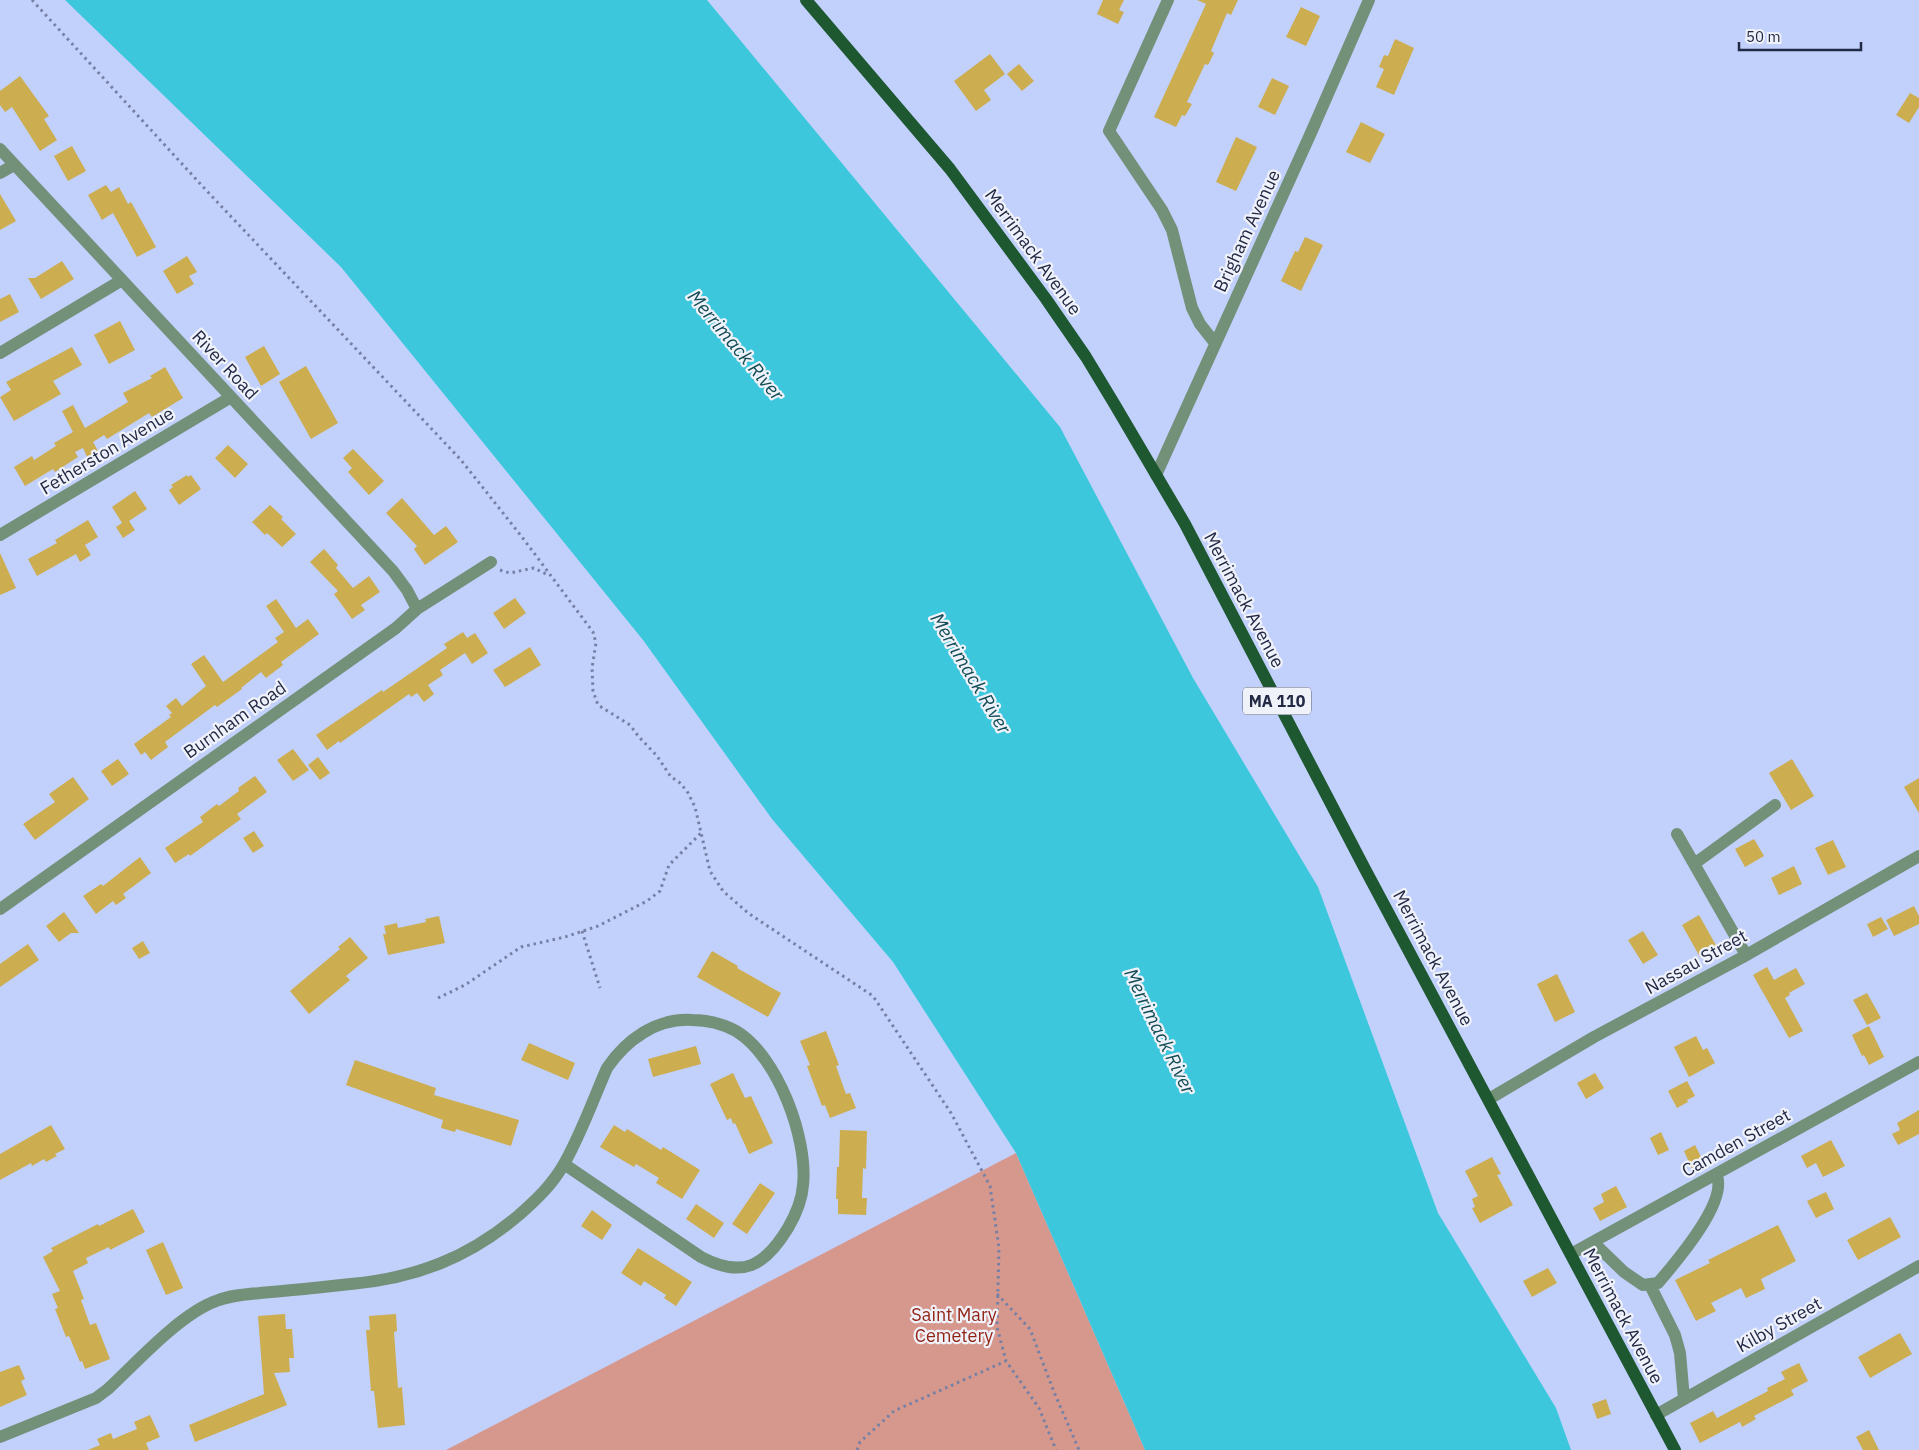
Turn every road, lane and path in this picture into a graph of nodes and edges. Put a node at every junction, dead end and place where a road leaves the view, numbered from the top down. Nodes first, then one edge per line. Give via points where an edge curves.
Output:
1 (32, 0) edge
2 (806, 0) edge
3 (1168, 0) edge
4 (1369, 0) edge
5 (0, 149) edge
6 (14, 165) junction
7 (0, 173) edge
8 (122, 280) junction
9 (1215, 343) junction
10 (0, 353) edge
11 (231, 397) junction
12 (1156, 475) junction
13 (0, 535) edge
14 (491, 562) joint
15 (553, 578) junction
16 (417, 609) junction
17 (1775, 805) dead end
18 (701, 833) junction
19 (1677, 834) dead end
20 (1919, 856) edge
21 (1694, 864) junction
22 (0, 909) edge
23 (582, 931) junction
24 (1746, 955) junction
25 (600, 988) dead end
26 (438, 998) dead end
27 (1919, 1062) edge
28 (1489, 1098) junction
29 (564, 1164) junction
30 (1716, 1174) junction
31 (1593, 1242) junction
32 (1571, 1254) junction
33 (1919, 1266) edge
34 (1650, 1285) junction
35 (997, 1294) junction
36 (1006, 1360) junction
37 (1684, 1399) junction
38 (1656, 1415) junction
39 (0, 1437) edge
40 (856, 1450) edge
41 (1056, 1450) edge
42 (1079, 1450) edge
43 (1675, 1450) edge

1 - 15 path via 460,460
2 - 12 main road, Merrimack Avenue / MA 110 via 944,162 1002,236 1086,357
3 - 9 street via 1109,131 1162,210 1172,230 1192,308
4 - 9 street, Brigham Avenue
5 - 6 street, River Road
6 - 7 street
6 - 8 street, River Road
8 - 10 street
8 - 11 street, River Road
9 - 12 street, Brigham Avenue
11 - 13 street, Fetherston Avenue
11 - 16 street, River Road via 393,571
12 - 28 main road, Merrimack Avenue / MA 110
14 - 15 path via 502,572 534,568
14 - 16 street, Burnham Road
15 - 18 path via 592,632 596,643 592,668 593,691 598,705 630,725 668,773 683,786 695,806
16 - 22 street, Burnham Road via 396,628
17 - 21 street
18 - 23 path via 669,864 663,886 656,896 624,914
18 - 35 path via 710,871 724,891 748,913 873,996 951,1113 990,1186 999,1248
19 - 21 street
20 - 24 street, Nassau Street
21 - 24 street
23 - 25 path
23 - 26 path via 521,948 465,985
24 - 28 street, Nassau Street
27 - 30 street, Camden Street
28 - 32 main road, Merrimack Avenue / MA 110
29 - 29 street via 607,1068 616,1055 650,1028 686,1019 702,1020 736,1032 765,1059 798,1129 803,1150 803,1187 791,1222 769,1255 752,1265 735,1269 716,1265 701,1257
29 - 39 street via 535,1202 488,1240 464,1254 436,1266 377,1282 238,1295 216,1301 178,1324 96,1398
30 - 31 street, Camden Street
30 - 34 street via 1719,1190 1706,1220 1658,1283
31 - 32 street, Camden Street
31 - 34 street via 1624,1272 1642,1285
32 - 38 main road, Merrimack Avenue / MA 110
33 - 37 street, Kilby Street
34 - 37 street via 1675,1335
35 - 36 path via 996,1327
35 - 42 path via 1030,1328
36 - 40 path via 894,1411 860,1442
36 - 41 path via 1039,1408
37 - 38 street, Kilby Street
38 - 43 main road, Merrimack Avenue / MA 110

